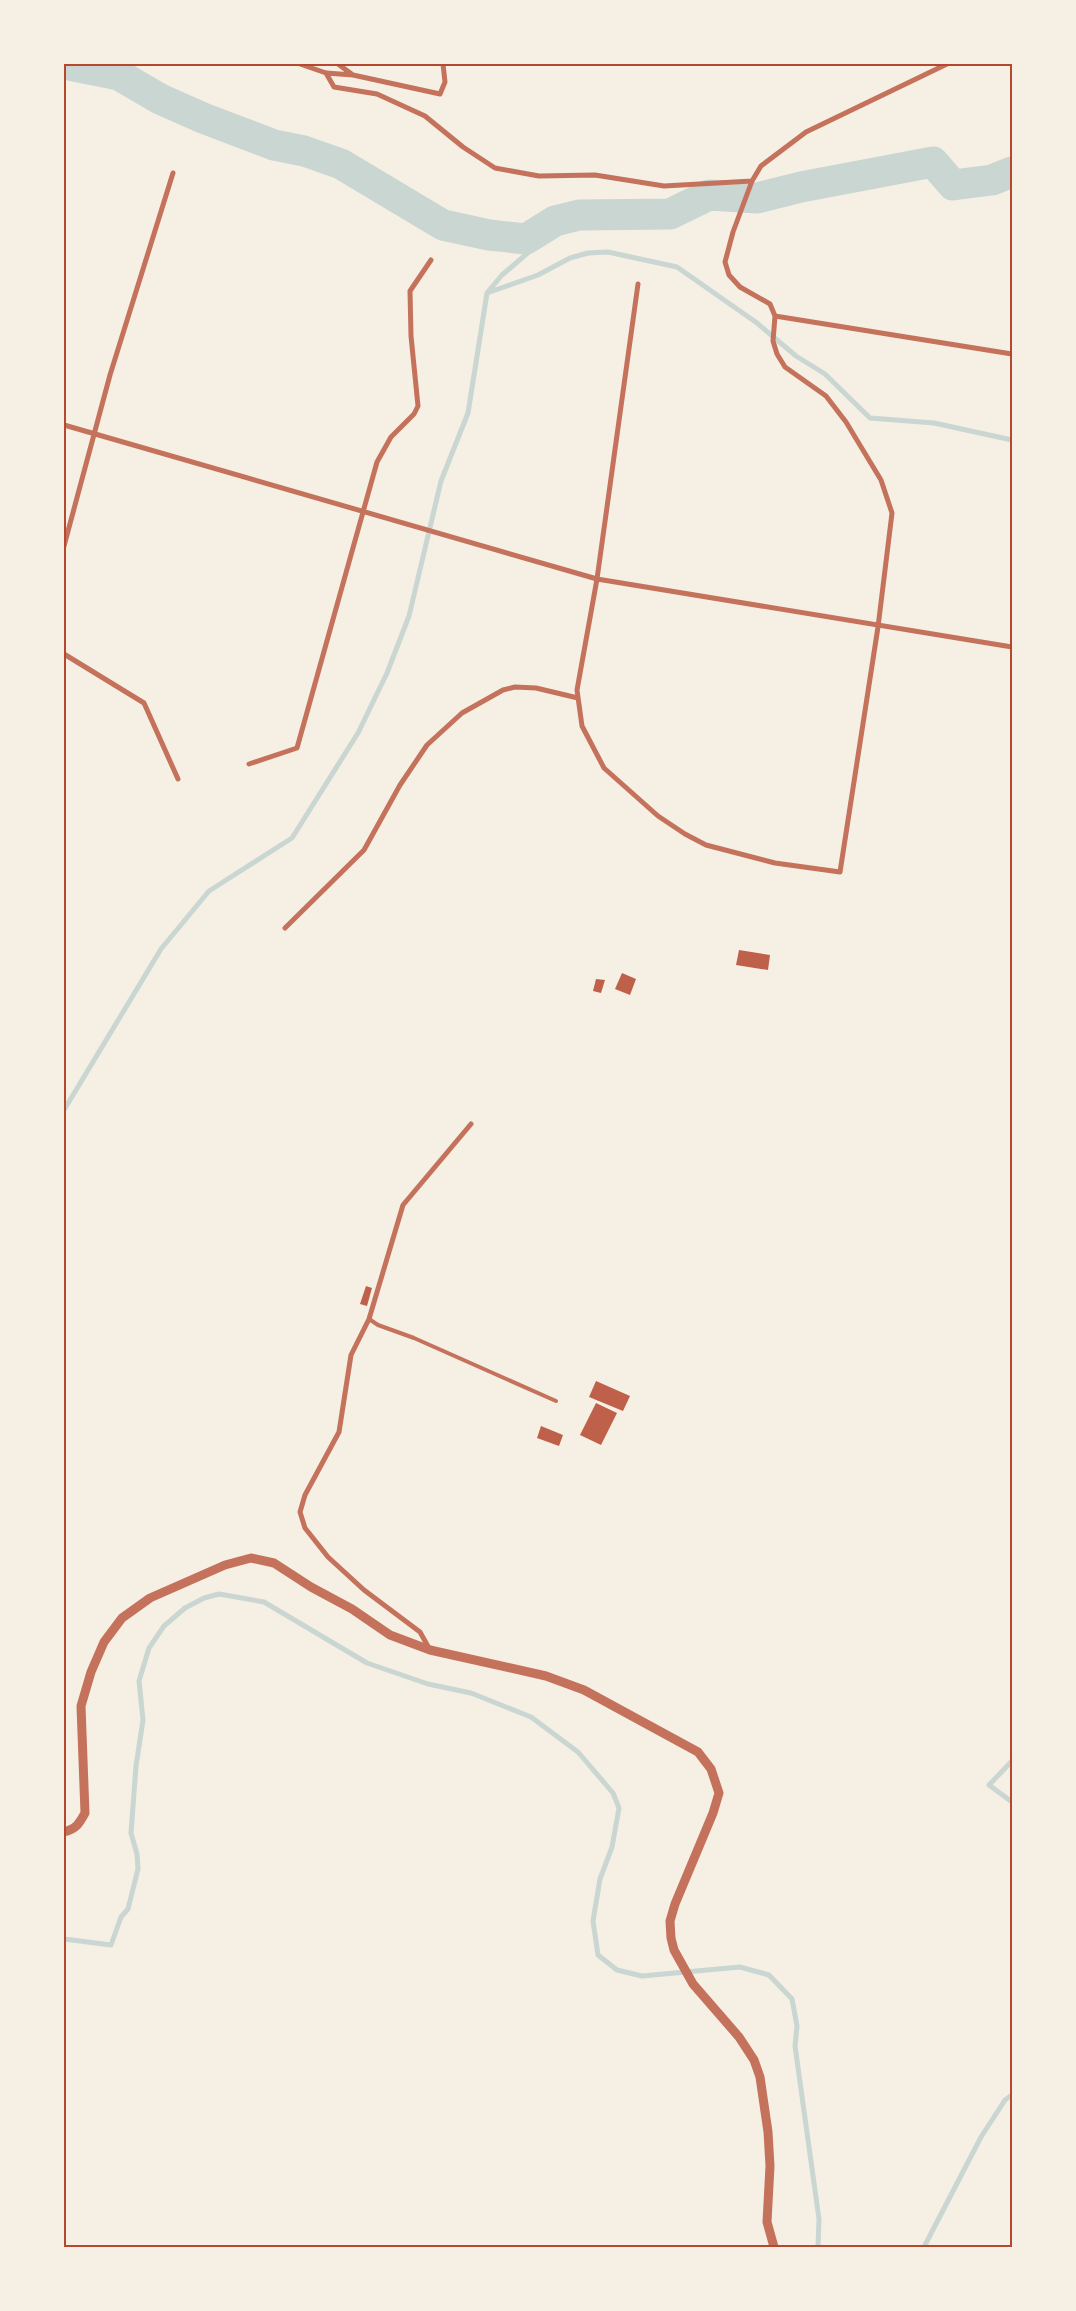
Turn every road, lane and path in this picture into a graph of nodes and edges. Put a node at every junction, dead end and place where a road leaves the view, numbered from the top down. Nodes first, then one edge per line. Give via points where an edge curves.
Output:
1 (300, 64) edge
2 (338, 64) edge
3 (443, 64) edge
4 (947, 64) edge
5 (326, 73) junction
6 (353, 75) junction
7 (173, 173) dead end
8 (752, 180) junction
9 (430, 260) dead end
10 (638, 284) dead end
11 (775, 316) junction
12 (1012, 354) edge
13 (64, 425) edge
14 (95, 434) junction
15 (364, 511) junction
16 (64, 546) edge
17 (597, 579) junction
18 (878, 627) junction
19 (1012, 647) edge
20 (64, 654) edge
21 (578, 698) junction
22 (249, 764) dead end
23 (178, 779) dead end
24 (285, 928) dead end
25 (471, 1124) dead end
26 (369, 1319) junction
27 (556, 1400) dead end
28 (430, 1650) junction
29 (64, 1832) edge
30 (774, 2247) edge

1 - 5 street
2 - 6 street
3 - 6 street via 445,82 440,94
4 - 8 street via 806,132 761,166
5 - 6 street
5 - 8 street via 334,87 377,94 425,116 495,168 539,176 595,175 664,186
7 - 14 street via 110,375
8 - 11 street via 725,262 729,275 740,287 770,304
9 - 15 street via 410,291 418,406 391,437 377,462
10 - 17 street
11 - 12 street
11 - 18 street via 773,341 777,354 786,367 826,396 846,422 881,480 890,505 892,513
13 - 14 street
14 - 15 street
14 - 16 street
15 - 17 street
15 - 22 street via 297,748
17 - 18 street
17 - 21 street
18 - 19 street
18 - 21 street via 840,872 775,863 706,846 684,834 658,816 604,768 582,726
20 - 23 street via 144,703
21 - 24 street via 536,688 515,687 503,690 462,713 427,745 400,785 364,850
25 - 26 street via 403,1205
26 - 27 lane
26 - 28 street via 352,1355 338,1432 300,1512 306,1528 328,1557 364,1590 420,1632
28 - 29 street via 390,1635 274,1563 251,1558 216,1568 150,1598 122,1618 104,1642 91,1672 81,1706 85,1813 80,1824
28 - 30 street via 546,1676 584,1690 698,1752 711,1769 719,1793 675,1904 670,1921 671,1938 693,1984 739,2037 754,2060 760,2077 770,2166 767,2222

